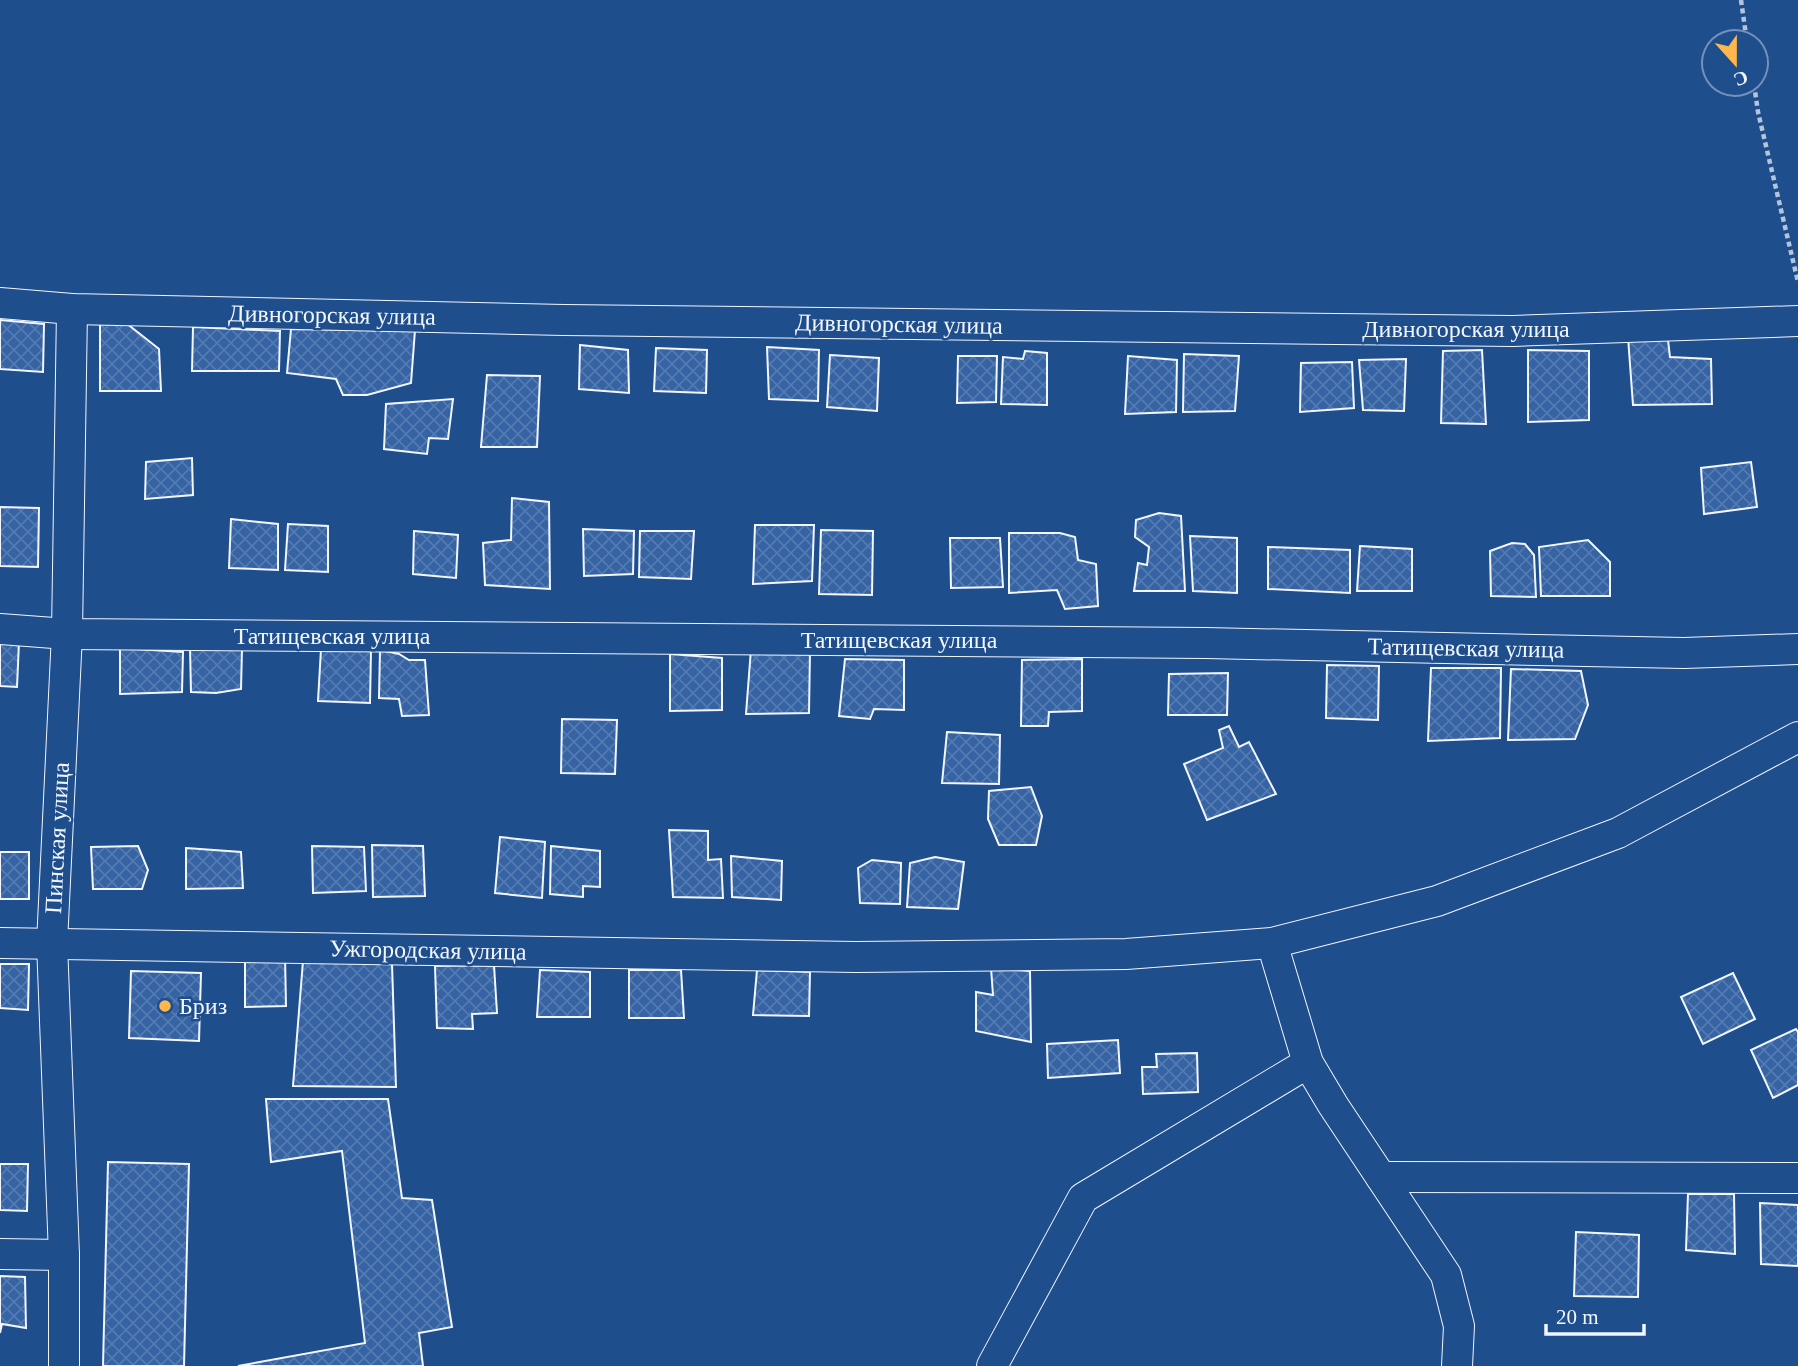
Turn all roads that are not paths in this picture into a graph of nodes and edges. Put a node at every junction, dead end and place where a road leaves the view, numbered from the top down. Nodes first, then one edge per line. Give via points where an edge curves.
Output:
1 (0, 303) edge
2 (72, 309) junction
3 (1798, 321) edge
4 (0, 629) edge
5 (67, 634) junction
6 (1798, 649) edge
7 (1798, 737) edge
8 (0, 943) edge
9 (52, 943) junction
10 (1272, 943) junction
11 (1308, 1063) junction
12 (1381, 1178) junction
13 (1798, 1178) edge
14 (0, 1254) edge
15 (64, 1255) junction
16 (64, 1366) edge
17 (992, 1366) edge
18 (1457, 1366) edge

1 - 2 street, Дивногорская улица
2 - 3 street, Дивногорская улица via 1513,331
2 - 5 street, Пинская улица
4 - 5 street, Татищевская улица
5 - 6 street, Татищевская улица via 1206,643 1684,653
5 - 9 street, Пинская улица
7 - 10 street, Ужгородская улица via 1605,838 1437,901
8 - 9 street, Ужгородская улица
9 - 10 street, Ужгородская улица via 856,957 1126,954
9 - 15 street, Пинская улица
10 - 11 street
11 - 12 street
11 - 17 street via 1083,1198
12 - 13 street
12 - 18 street via 1446,1275 1459,1326
14 - 15 street
15 - 16 street, Пинская улица

